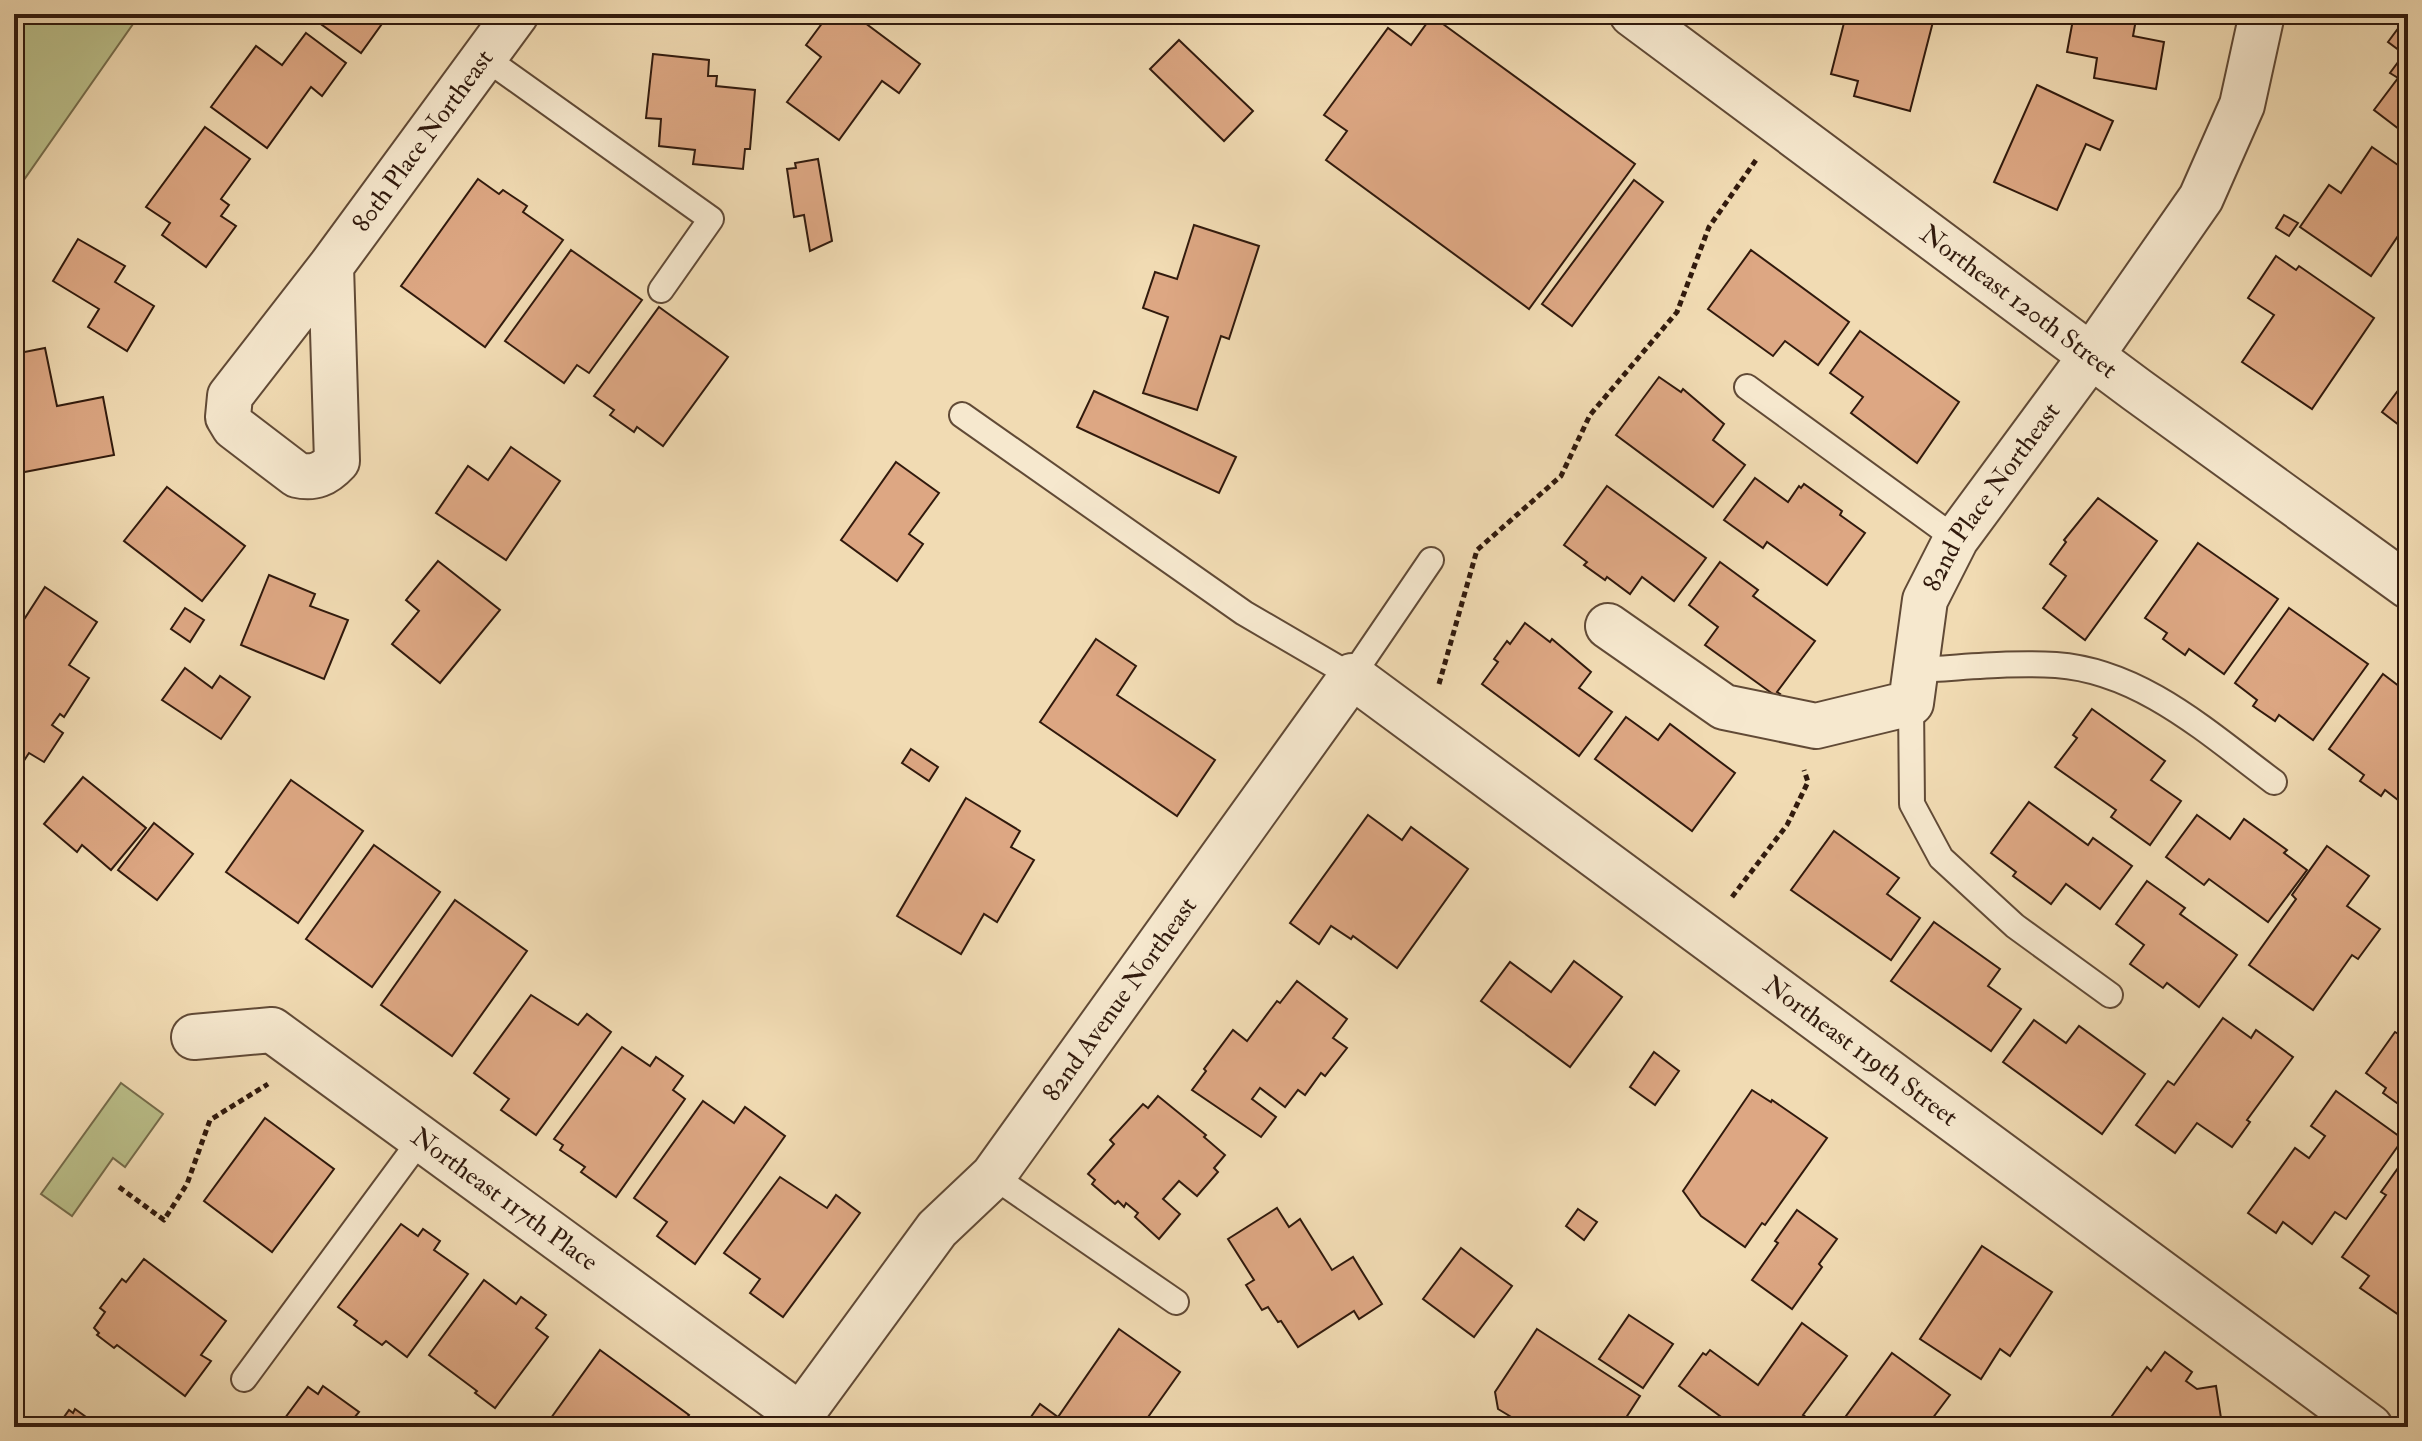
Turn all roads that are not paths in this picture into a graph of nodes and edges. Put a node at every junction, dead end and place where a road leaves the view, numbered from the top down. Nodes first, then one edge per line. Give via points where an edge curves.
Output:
1 (516, 14) edge
2 (2262, 14) edge
3 (1658, 22) edge
4 (484, 57) junction
5 (331, 266) dead end
6 (661, 290) dead end
7 (2091, 356) junction
8 (1747, 387) dead end
9 (962, 415) dead end
10 (1956, 539) junction
11 (1431, 560) dead end
12 (2408, 586) edge
13 (1608, 626) dead end
14 (1352, 676) junction
15 (1913, 687) junction
16 (2274, 782) dead end
17 (2110, 995) dead end
18 (194, 1037) dead end
19 (421, 1139) junction
20 (993, 1176) junction
21 (1176, 1302) dead end
22 (244, 1379) dead end
23 (796, 1421) edge
24 (2370, 1427) edge

1 - 4 street, 80th Place Northeast
2 - 7 street, 82nd Place Northeast via 2242,105 2201,198
3 - 7 street, Northeast 120th Street
4 - 5 street, 80th Place Northeast
4 - 6 lane via 711,219
7 - 10 street, 82nd Place Northeast
7 - 12 street, Northeast 120th Street
8 - 10 lane
9 - 14 lane via 1244,613
10 - 15 street, 82nd Place Northeast via 1925,600
11 - 14 lane, 82nd Avenue Northeast
13 - 15 street via 1724,707 1816,726
14 - 20 street, 82nd Avenue Northeast
14 - 24 street, Northeast 119th Street
15 - 16 lane via 2011,665 2057,665 2108,676 2168,705
15 - 17 lane via 1912,804 1941,858 2015,926
18 - 19 street, Northeast 117th Place via 272,1030
19 - 22 lane
19 - 23 street, Northeast 117th Place
20 - 21 lane
20 - 23 street, 82nd Avenue Northeast via 937,1229

